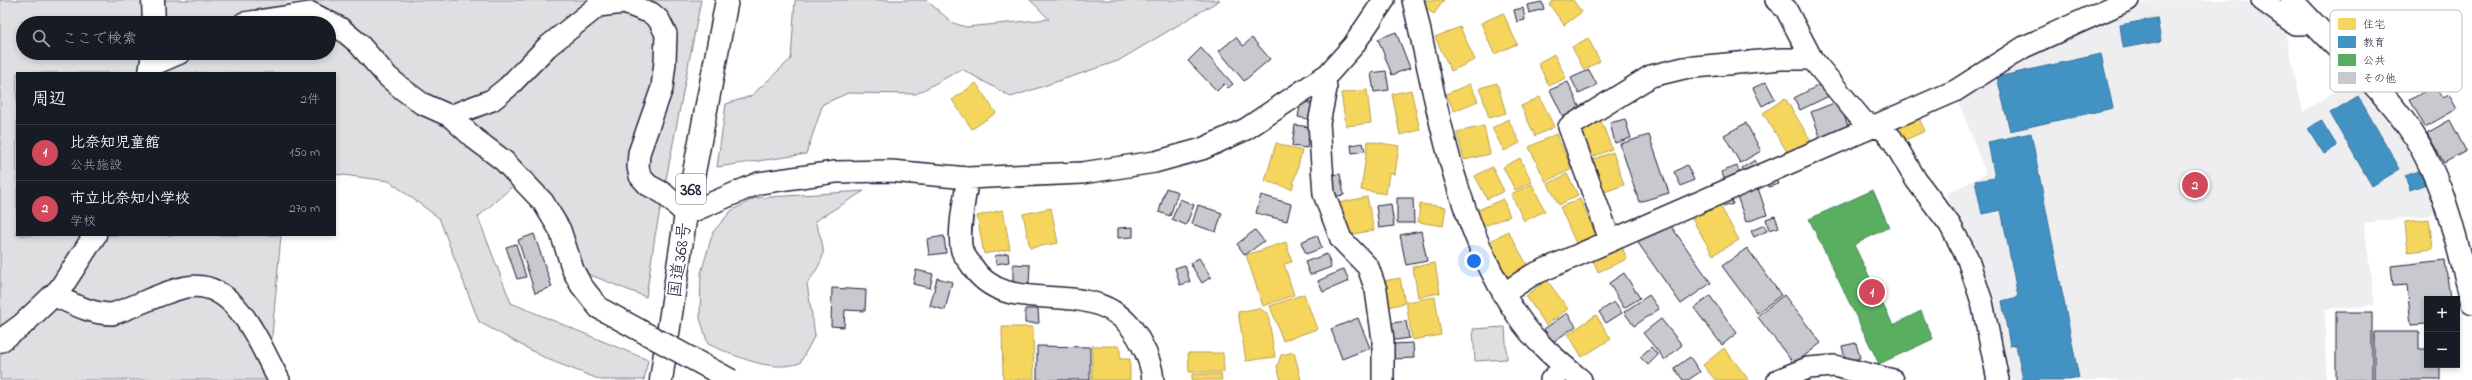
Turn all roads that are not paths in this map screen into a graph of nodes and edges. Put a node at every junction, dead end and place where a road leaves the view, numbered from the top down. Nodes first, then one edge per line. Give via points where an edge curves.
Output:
1 (153, 0) edge
2 (727, 0) edge
3 (1384, 0) edge
4 (1413, 0) edge
5 (1776, 0) edge
6 (2128, 0) edge
7 (2262, 0) edge
8 (2292, 0) edge
9 (154, 16) edge
10 (287, 16) edge
11 (318, 16) edge
12 (2308, 18) junction
13 (336, 26) edge
14 (2330, 39) edge
15 (1812, 59) junction
16 (162, 60) edge
17 (152, 64) edge
18 (1325, 77) junction
19 (2378, 92) edge
20 (450, 116) junction
21 (1875, 126) junction
22 (968, 178) junction
23 (686, 214) junction
24 (94, 236) edge
25 (1610, 240) junction
26 (1503, 294) junction
27 (53, 295) junction
28 (2472, 302) edge
29 (0, 341) edge
30 (1558, 374) edge
31 (279, 380) edge
32 (661, 380) edge
33 (731, 380) edge
34 (1153, 380) edge
35 (1383, 380) edge
36 (1581, 380) edge
37 (1778, 380) edge
38 (1893, 380) edge
39 (1998, 380) edge

1 - 9 main road
2 - 23 main road, 国道368号 / 368
3 - 18 street via 1353,46
4 - 26 street via 1454,171 1478,246
5 - 15 street via 1786,9
6 - 21 street via 2024,47 1955,91
7 - 12 street via 2295,24 2302,24
8 - 12 main road
10 - 11 street via 311,12
12 - 14 main road
13 - 20 street via 358,43 381,70 401,88 421,103
15 - 21 street via 1863,121
15 - 25 street via 1781,59 1684,68 1651,76 1569,127
16 - 17 street
18 - 22 street via 1246,129 1195,151 1155,162 1082,173
18 - 35 street via 1326,89 1319,123 1324,194 1341,239 1368,267 1376,290 1383,340
19 - 28 main road via 2404,121 2438,180
20 - 23 street via 492,100 547,48 598,6 624,3 651,12 659,20 666,34 665,62 662,88 639,153 638,167 640,176 648,185 663,193
20 - 33 street, bridge via 504,161 543,202 560,230 573,270 598,308
21 - 25 street
21 - 39 street via 1884,130 1892,139 1916,180 1950,225 1967,257 1982,302
22 - 23 street via 891,171 835,172 759,183
22 - 34 street via 962,213 962,251 976,272 995,287 1024,296 1095,302 1118,313 1135,330 1152,370
23 - 32 main road, 国道368号 / 368
24 - 27 main road via 60,289
25 - 26 street via 1532,275
26 - 30 street
27 - 29 main road via 22,325
27 - 31 street via 81,308 100,314 112,314 188,286 217,291 229,299 244,316
30 - 36 street
37 - 38 street via 1808,368 1834,366

